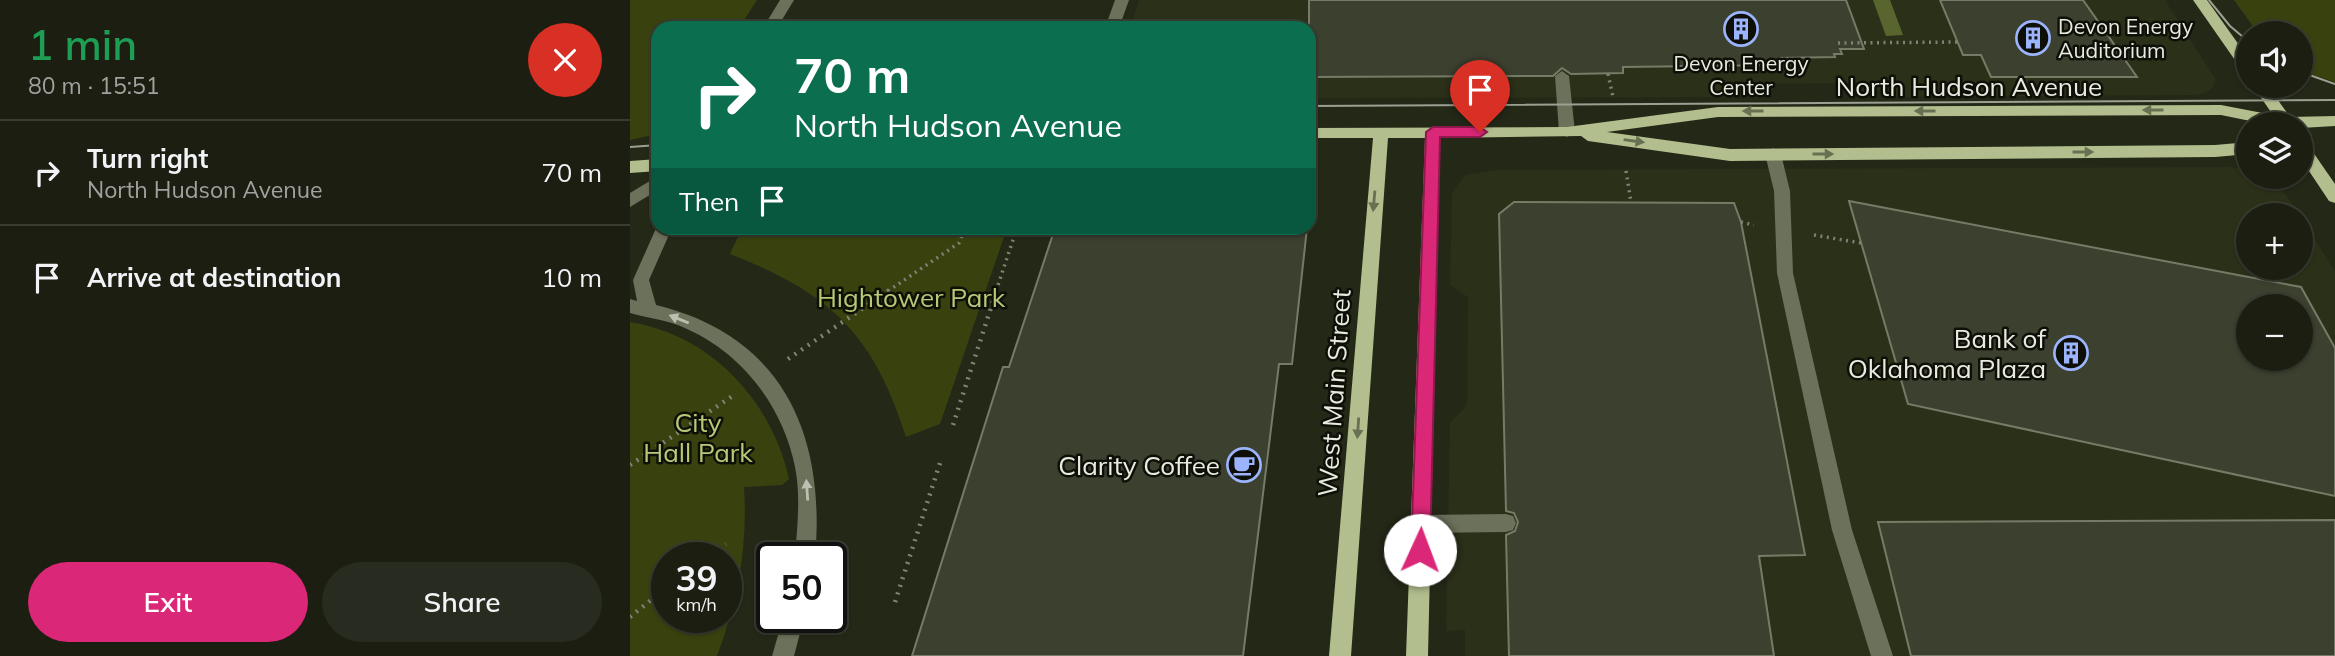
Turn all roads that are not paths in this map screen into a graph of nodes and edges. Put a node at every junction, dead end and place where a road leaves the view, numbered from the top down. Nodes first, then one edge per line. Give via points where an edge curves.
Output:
1 (787, 0) edge
2 (1122, 0) edge
3 (2200, 0) edge
4 (774, 21) edge
5 (1114, 21) edge
6 (2236, 51) edge
7 (1562, 76) dead end
8 (2236, 113) edge
9 (2335, 121) edge
10 (2313, 122) edge
11 (1433, 132) junction
12 (1567, 132) junction
13 (1316, 133) edge
14 (1381, 133) junction
15 (2236, 149) edge
16 (1773, 155) junction
17 (2313, 164) edge
18 (651, 166) edge
19 (630, 167) edge
20 (651, 187) edge
21 (2335, 197) edge
22 (630, 201) edge
23 (661, 235) edge
24 (639, 307) edge
25 (1506, 523) dead end
26 (1421, 524) junction
27 (806, 542) edge
28 (789, 633) edge
29 (785, 652) edge
30 (1340, 656) edge
31 (1417, 656) edge
32 (1882, 656) edge

1 - 4 street
2 - 5 street
3 - 6 main road
7 - 12 street
8 -> 12 main road, North Hudson Avenue via 1718,111
9 - 10 main road, North Hudson Avenue
11 - 12 main road, North Hudson Avenue
11 - 14 main road, North Hudson Avenue
11 - 26 main road
12 -> 16 main road, North Hudson Avenue via 1730,155
13 - 14 main road, North Hudson Avenue
14 -> 30 main road, West Main Street
16 -> 15 main road, North Hudson Avenue
16 - 32 street via 1782,191 1785,273 1842,530
17 - 21 main road
18 - 19 main road
20 - 22 street
23 - 24 street via 641,280
27 -> 24 street via 808,492 803,455 796,429 767,380 729,346 691,324
25 - 26 street
26 - 31 main road
28 - 29 street

